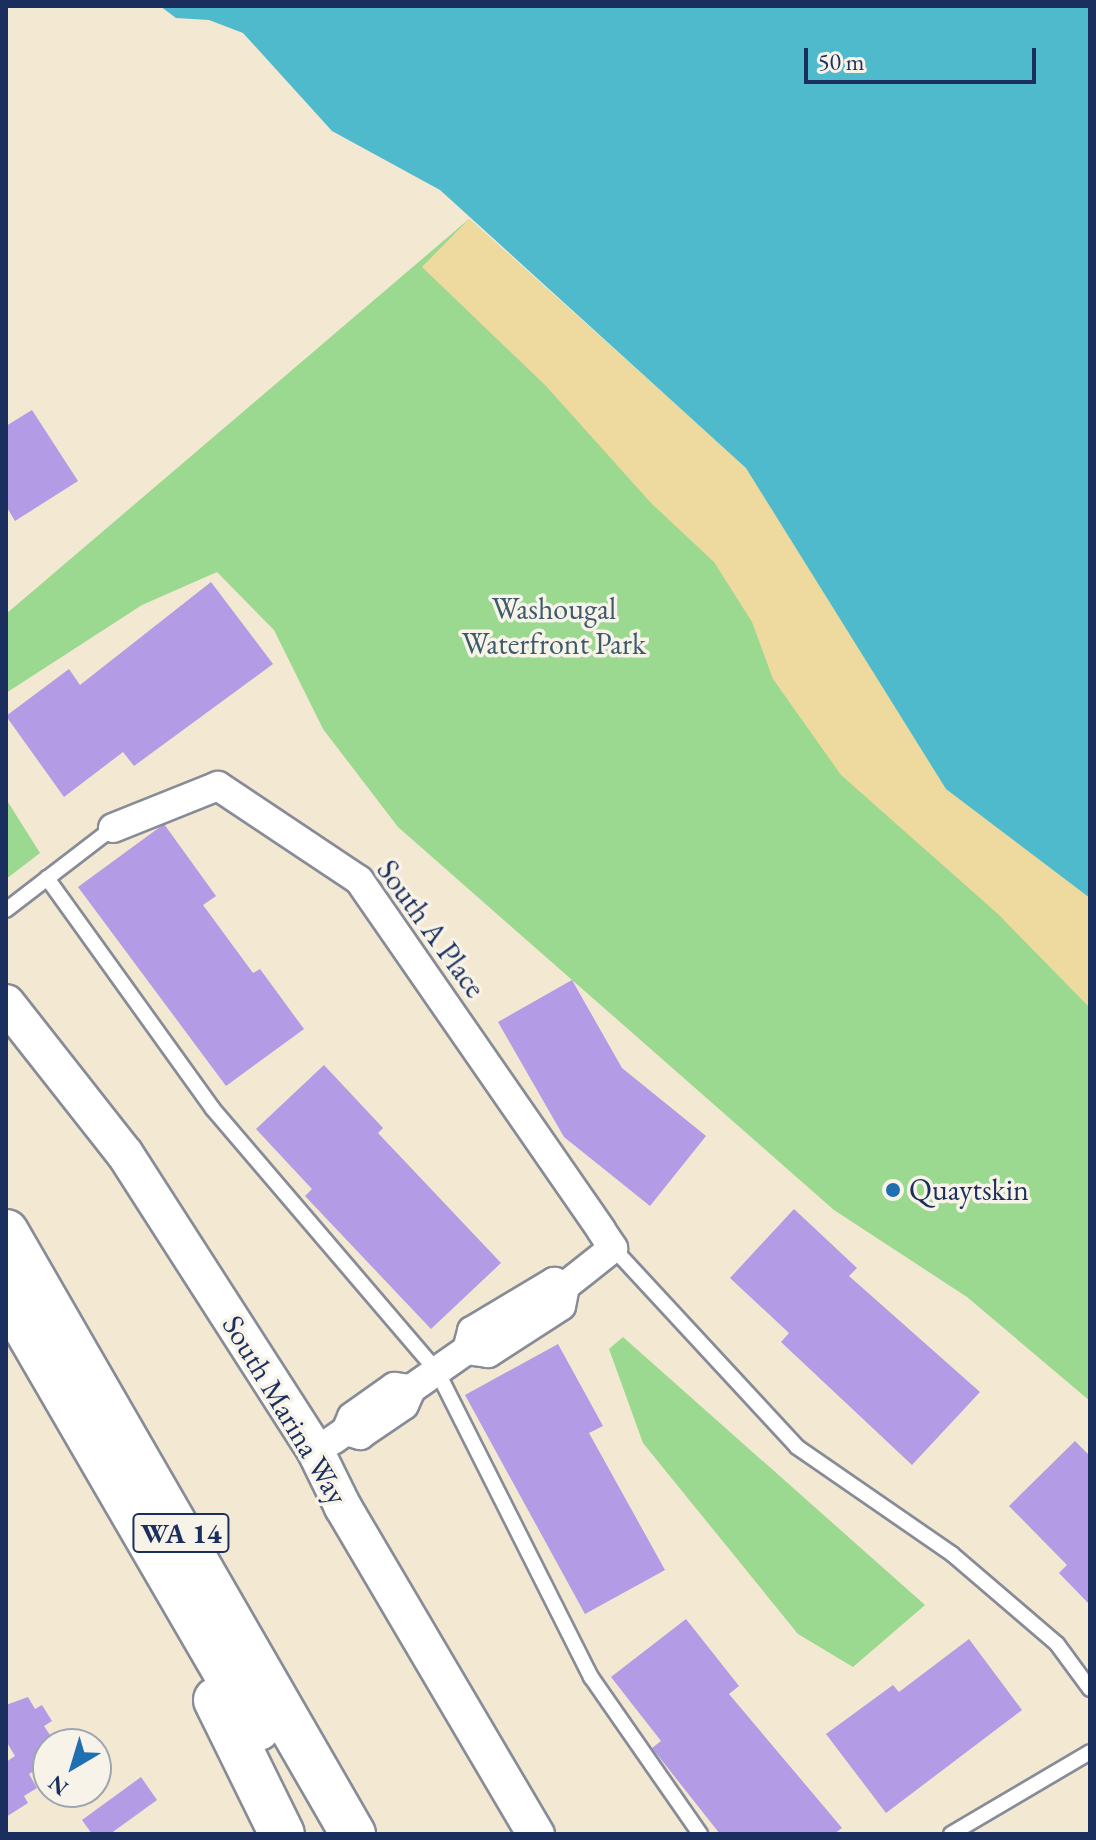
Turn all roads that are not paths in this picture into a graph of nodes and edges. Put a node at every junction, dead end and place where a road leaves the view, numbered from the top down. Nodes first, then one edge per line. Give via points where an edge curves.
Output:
1 (113, 828) joint
2 (47, 878) junction
3 (6, 910) edge
4 (6, 1003) edge
5 (6, 1232) edge
6 (613, 1248) junction
7 (6, 1294) edge
8 (437, 1371) junction
9 (316, 1452) junction
10 (169, 1579) junction
11 (1090, 1689) edge
12 (1090, 1752) edge
13 (282, 1834) edge
14 (319, 1834) edge
15 (353, 1834) edge
16 (536, 1834) edge
17 (700, 1834) edge
18 (951, 1834) edge

1 - 2 lane
1 - 6 street, South A Place via 218,786 359,880
2 - 3 lane
2 - 8 lane via 213,1109
4 - 9 street, South Marina Way via 125,1154
5 - 15 highway, WA 14
6 - 8 street via 565,1286 554,1282 472,1331 467,1350
6 - 11 lane via 797,1447 952,1554 1057,1644
7 - 10 highway, WA 14
8 - 9 street via 411,1389 394,1387
8 - 17 lane via 591,1677
9 - 16 street, South Marina Way via 343,1507
10 - 13 highway via 216,1703
10 - 14 highway, WA 14
12 - 18 lane

